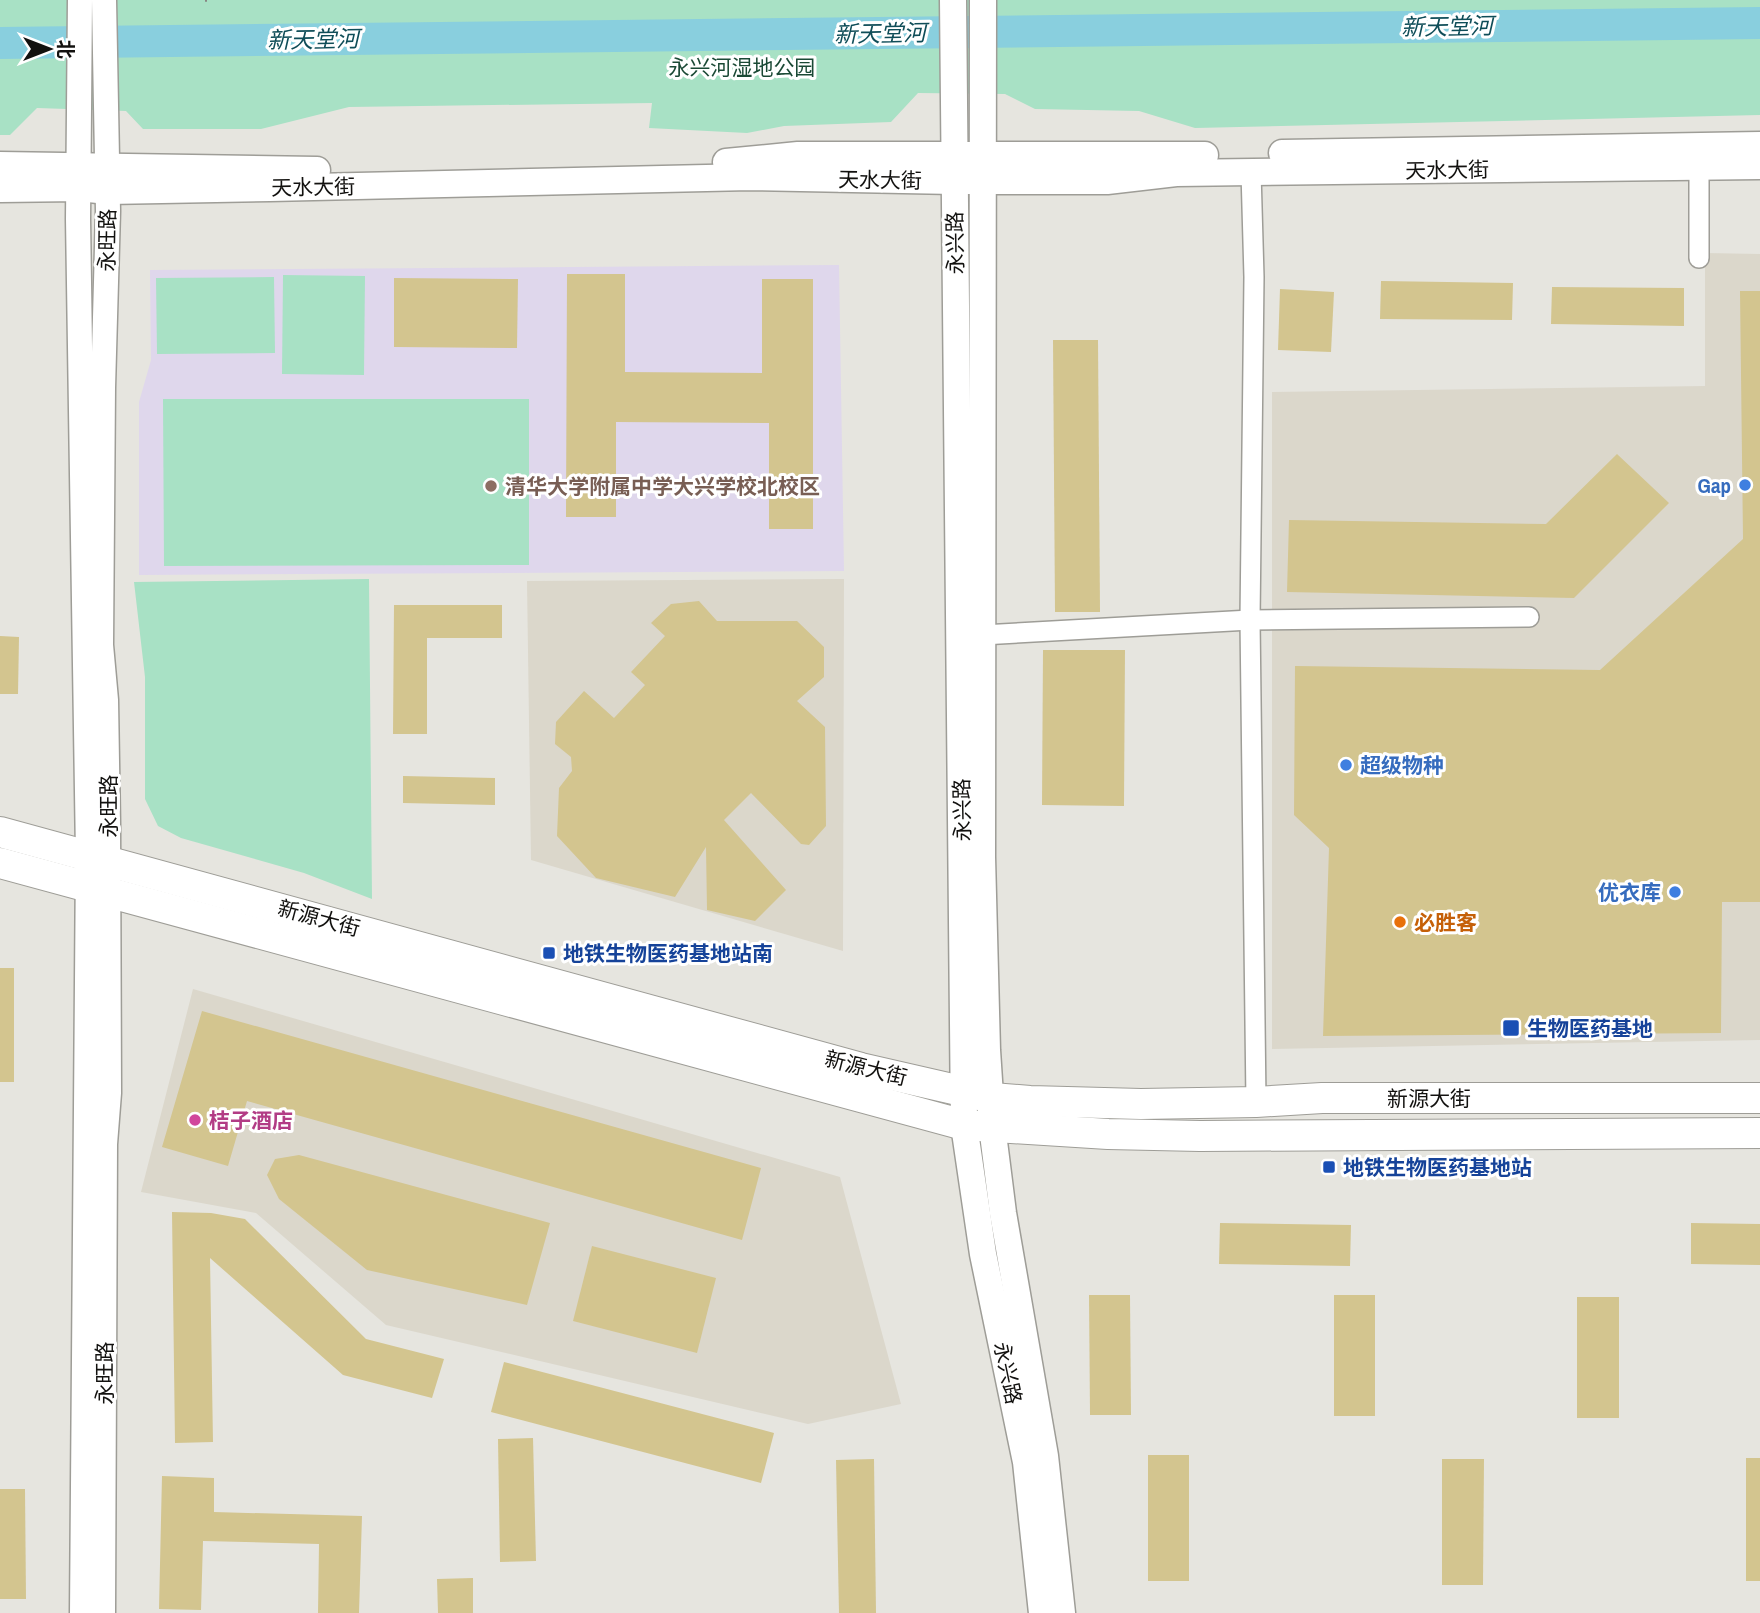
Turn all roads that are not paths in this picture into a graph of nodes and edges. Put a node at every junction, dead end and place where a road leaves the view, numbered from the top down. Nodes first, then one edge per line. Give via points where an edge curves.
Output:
1 (80, 0) edge
2 (104, 0) edge
3 (953, 0) edge
4 (983, 0) edge
5 (1760, 145) edge
6 (0, 165) edge
7 (1760, 166) edge
8 (1699, 167) junction
9 (954, 168) junction
10 (983, 168) junction
11 (1252, 172) junction
12 (79, 177) junction
13 (107, 180) junction
14 (0, 189) edge
15 (1699, 258) dead end
16 (1529, 617) dead end
17 (1250, 620) junction
18 (982, 635) junction
19 (0, 832) edge
20 (98, 857) junction
21 (0, 863) edge
22 (97, 891) junction
23 (1760, 1098) edge
24 (1256, 1102) junction
25 (978, 1110) junction
26 (1760, 1133) edge
27 (82, 1613) edge
28 (103, 1613) edge
29 (1042, 1613) edge
30 (1062, 1613) edge

1 - 12 street, 永旺路
2 - 13 street, 永旺路
3 - 9 main road, 永兴路
4 - 10 main road, 永兴路
5 - 10 main road, 天水大街 via 1186,155
6 - 12 main road, 天水大街
7 - 8 main road, 天水大街
8 - 11 main road, 天水大街
8 - 15 street
9 - 10 main road, 天水大街
9 - 13 main road, 天水大街 via 798,155 734,162 298,170
9 - 25 main road, 永兴路
10 - 11 main road, 天水大街 via 1107,181 1176,173
10 - 18 main road, 永兴路
11 - 17 street
12 - 13 main road, 天水大街
12 - 14 main road, 天水大街
12 - 20 street, 永旺路
13 - 20 street, 永旺路 via 102,645 106,701
16 - 17 street
17 - 18 street
17 - 24 street
18 - 25 main road, 永兴路 via 987,1050
19 - 20 main road, 新源大街
20 - 22 street, 永旺路
20 - 25 main road, 新源大街 via 861,1068
21 - 22 main road, 新源大街
22 - 25 main road, 新源大街
22 - 27 street, 永旺路
22 - 28 street, 永旺路 via 109,1093
23 - 24 main road, 新源大街
24 - 25 main road, 新源大街
25 - 26 main road, 新源大街 via 1108,1134
25 - 29 main road, 永兴路 via 983,1254 1026,1462
25 - 30 main road, 永兴路 via 1003,1213 1045,1456

